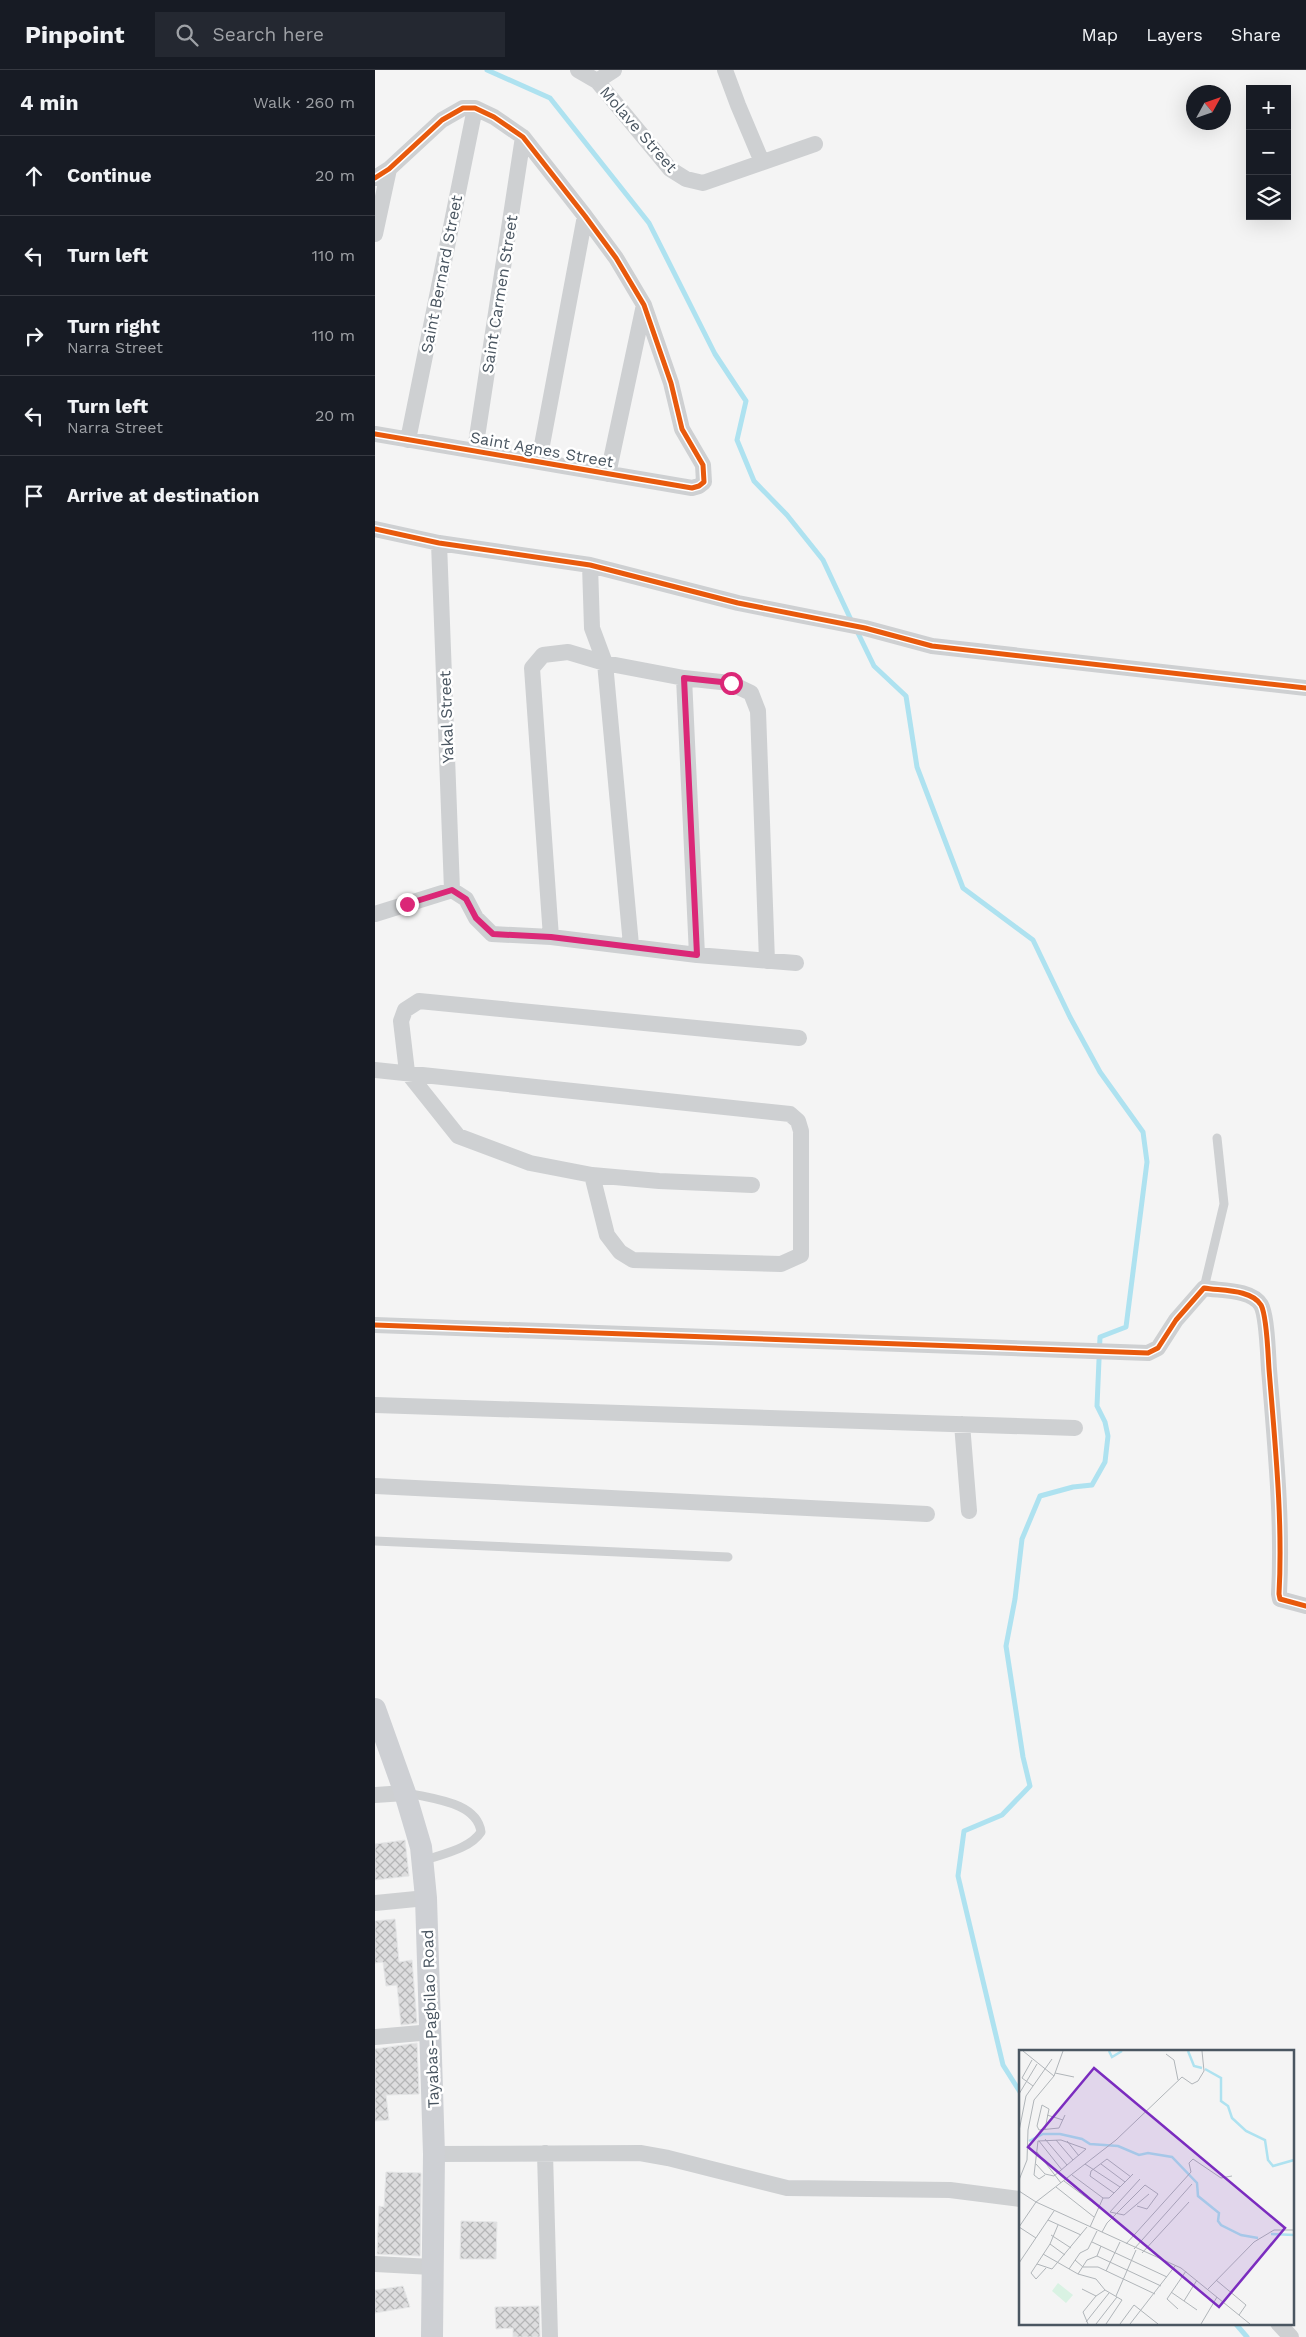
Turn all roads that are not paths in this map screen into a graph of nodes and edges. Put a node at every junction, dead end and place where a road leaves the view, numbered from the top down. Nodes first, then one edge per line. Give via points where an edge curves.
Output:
1 (578, 70) edge
2 (614, 70) edge
3 (725, 70) edge
4 (597, 81) junction
5 (475, 108) junction
6 (523, 137) junction
7 (815, 144) dead end
8 (762, 162) junction
9 (382, 173) edge
10 (585, 216) junction
11 (375, 234) edge
12 (644, 305) junction
13 (375, 434) edge
14 (408, 440) junction
15 (475, 450) junction
16 (539, 461) junction
17 (608, 474) junction
18 (375, 530) edge
19 (439, 543) junction
20 (590, 565) junction
21 (605, 663) junction
22 (684, 678) junction
23 (1306, 688) edge
24 (452, 890) junction
25 (375, 914) edge
26 (551, 937) junction
27 (631, 945) junction
28 (697, 955) junction
29 (767, 961) junction
30 (796, 963) dead end
31 (799, 1038) dead end
32 (375, 1070) edge
33 (407, 1072) junction
34 (1217, 1138) dead end
35 (592, 1175) junction
36 (752, 1185) dead end
37 (1204, 1288) junction
38 (375, 1324) edge
39 (375, 1405) edge
40 (962, 1424) junction
41 (1075, 1428) dead end
42 (375, 1486) edge
43 (969, 1511) dead end
44 (927, 1514) dead end
45 (375, 1541) edge
46 (727, 1557) dead end
47 (1306, 1606) edge
48 (375, 1709) edge
49 (405, 1793) junction
50 (375, 1795) edge
51 (423, 1861) junction
52 (426, 1898) junction
53 (375, 1903) edge
54 (432, 2032) junction
55 (375, 2037) edge
56 (434, 2154) junction
57 (545, 2154) junction
58 (1019, 2199) edge
59 (375, 2264) edge
60 (432, 2267) junction
61 (1279, 2324) edge
62 (432, 2337) edge
63 (551, 2337) edge
64 (1291, 2337) edge

1 - 4 street, Molave Street
2 - 4 street
3 - 8 street
4 - 8 street, Molave Street via 670,169 686,180 703,183
5 - 6 street
5 - 9 street via 463,108 452,113
5 - 14 street, Saint Bernard Street
6 - 10 street
6 - 15 street, Saint Carmen Street
7 - 8 street, Molave Street
9 - 11 street
10 - 12 street via 616,258
10 - 16 street
12 - 17 street
12 - 17 street, Saint Agnes Street via 671,383 682,429 703,465 704,482 692,488
13 - 14 street, Saint Agnes Street
14 - 15 street, Saint Agnes Street
15 - 16 street, Saint Agnes Street
16 - 17 street, Saint Agnes Street
18 - 19 street
19 - 20 street
19 - 24 street, Yakal Street
20 - 21 street via 592,628
20 - 23 street via 739,603 865,628 932,646
21 - 22 street
21 - 26 street via 568,652 543,655 532,668
21 - 27 street
22 - 28 street
22 - 29 street via 731,683 751,693 758,711
24 - 25 street
24 - 26 street via 466,899 476,918 493,934
26 - 27 street
27 - 28 street
28 - 29 street
29 - 30 street
31 - 33 street via 419,1001 405,1010 401,1021
32 - 33 street
33 - 35 street via 458,1136 531,1163
33 - 35 street via 790,1114 798,1121 801,1132 801,1255 781,1264 633,1260 620,1252 607,1234
34 - 37 lane via 1224,1204
35 - 36 street via 659,1182
37 - 38 street via 1176,1320 1158,1348 1148,1353
37 - 47 street via 1250,1295 1261,1306 1275,1444 1281,1561 1279,1594 1280,1599
39 - 40 street
40 - 41 street
40 - 43 street
42 - 44 street
45 - 46 lane
48 - 49 main road, Tayabas-Pagbilao Road
49 - 50 street
49 - 51 main road, Tayabas-Pagbilao Road
49 - 51 lane via 461,1807 480,1823 481,1832 477,1838
51 - 52 main road, Tayabas-Pagbilao Road
52 - 53 street
52 - 54 main road, Tayabas-Pagbilao Road
54 - 55 street
54 - 56 main road, Tayabas-Pagbilao Road
56 - 57 street
56 - 60 main road, Tayabas-Pagbilao Road
57 - 58 street via 640,2153 787,2188 950,2190
57 - 63 street
59 - 60 street
60 - 62 main road, Tayabas-Pagbilao Road
61 - 64 street

